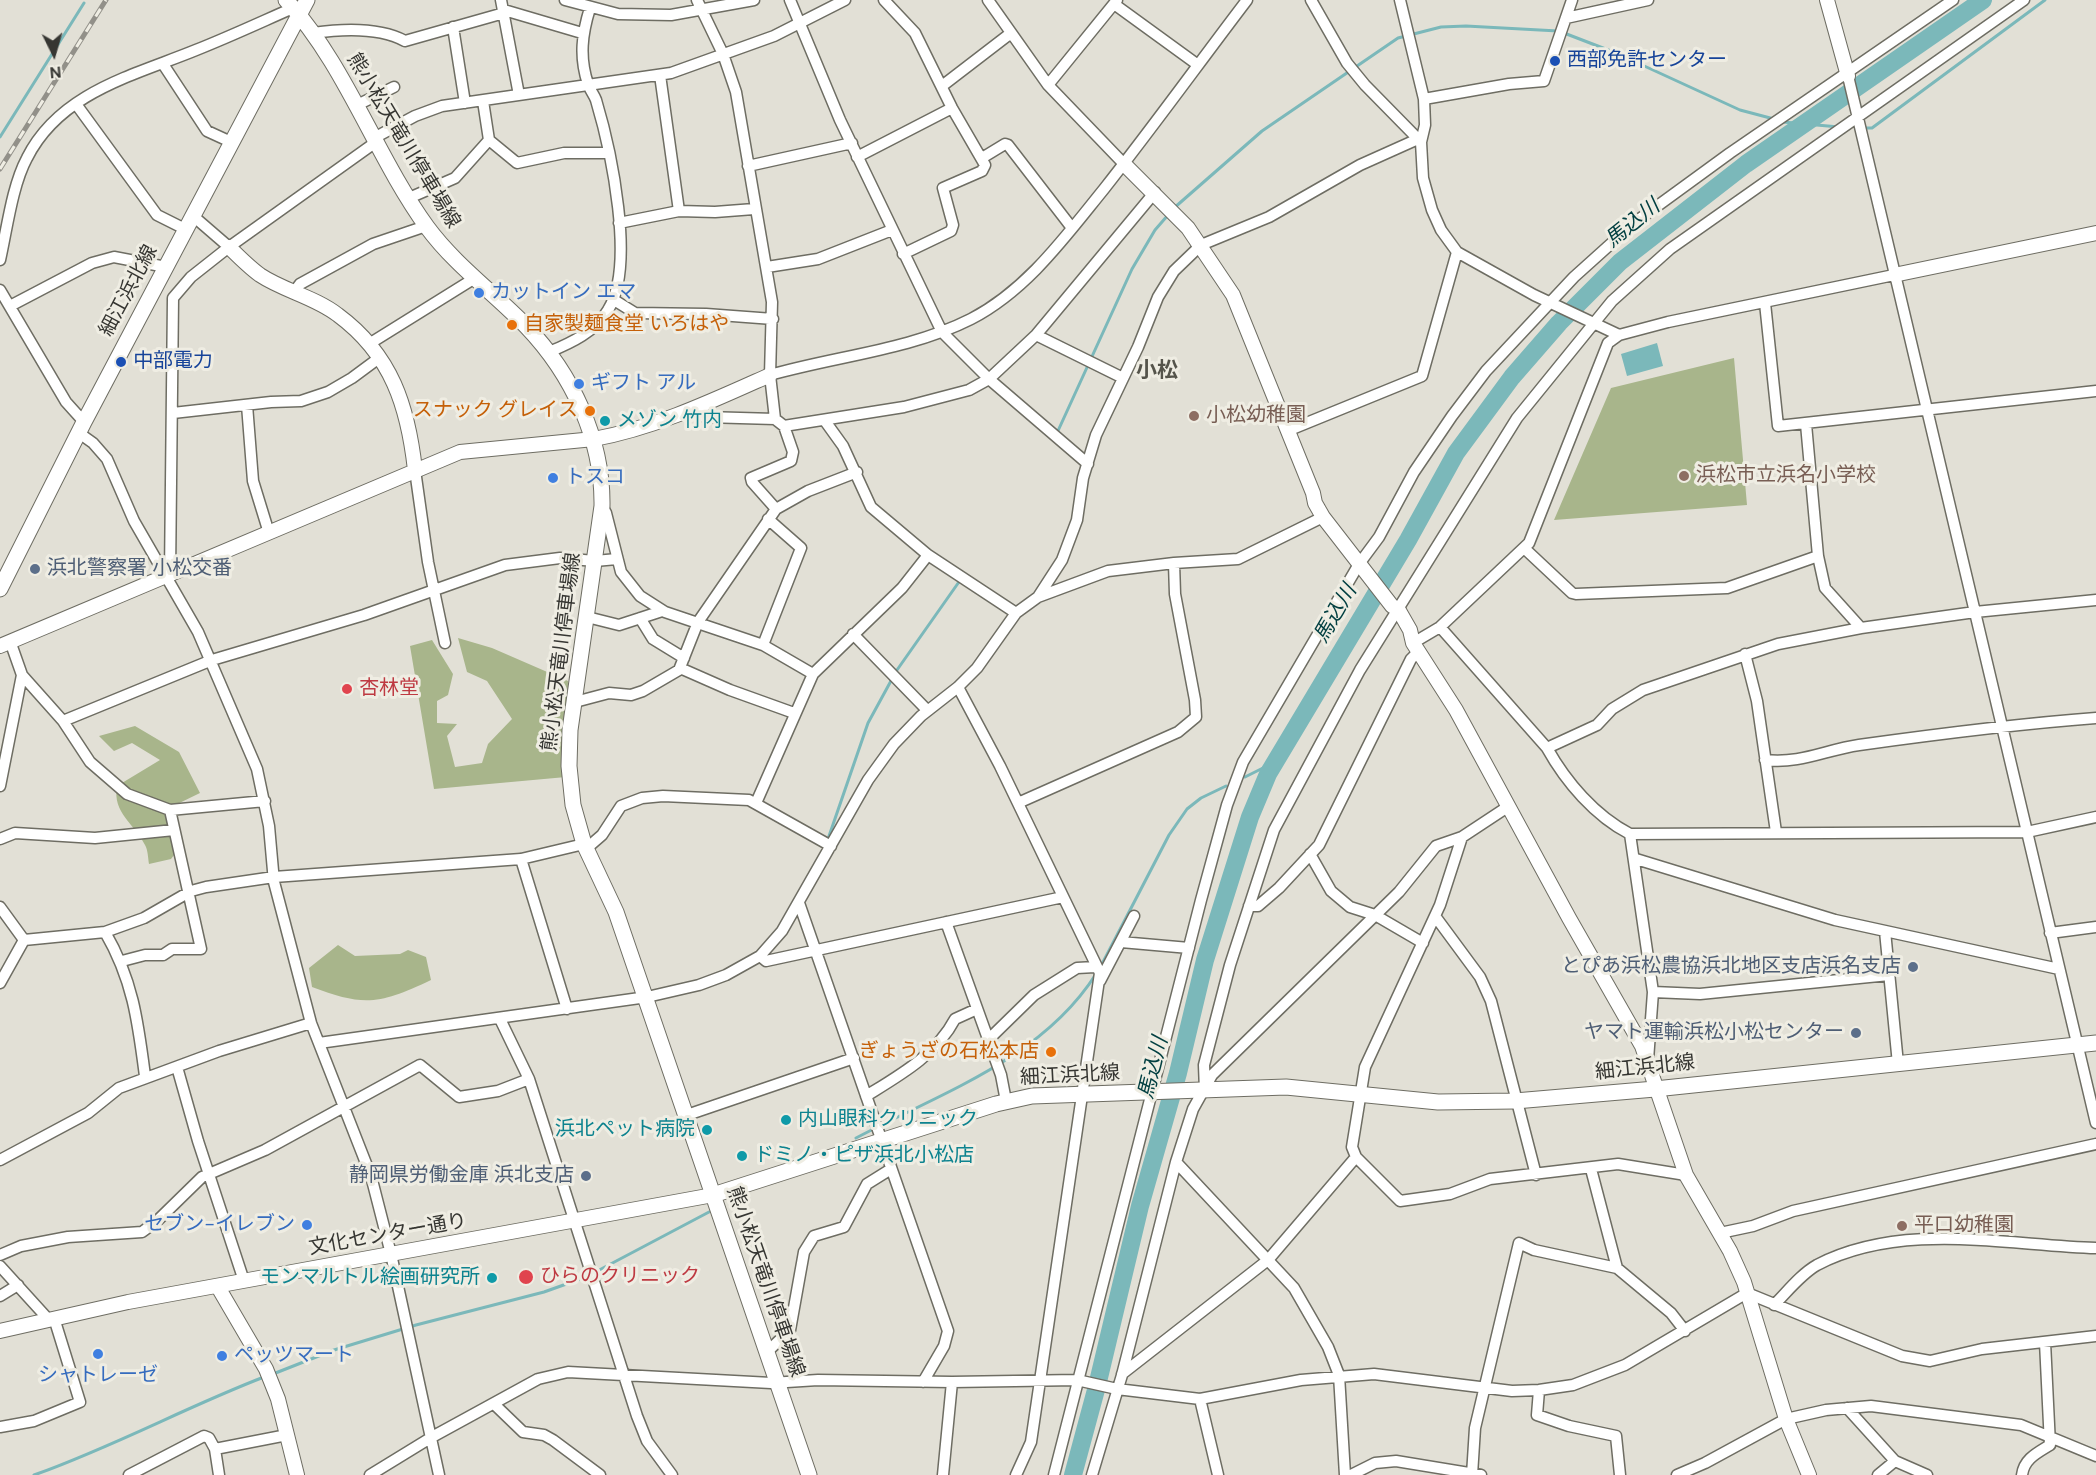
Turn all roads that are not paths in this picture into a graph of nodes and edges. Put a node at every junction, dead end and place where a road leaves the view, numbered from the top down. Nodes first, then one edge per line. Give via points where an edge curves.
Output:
1 (565, 0) edge
2 (754, 0) edge
3 (790, 0) edge
4 (845, 0) edge
5 (884, 0) edge
6 (988, 0) edge
7 (1247, 0) edge
8 (1311, 0) edge
9 (1400, 0) edge
10 (1572, 0) edge
11 (1648, 0) edge
12 (1827, 0) edge
13 (1953, 0) edge
14 (2024, 0) edge
15 (1116, 2) edge
16 (699, 4) edge
17 (296, 5) edge
18 (503, 8) edge
19 (590, 8) junction
20 (1564, 22) junction
21 (800, 23) junction
22 (453, 27) junction
23 (313, 33) junction
24 (582, 33) junction
25 (1011, 33) junction
26 (723, 54) junction
27 (163, 64) junction
28 (1198, 65) junction
29 (1847, 74) junction
30 (660, 75) junction
31 (588, 84) junction
32 (1048, 85) junction
33 (942, 86) junction
34 (394, 87) dead end
35 (519, 95) junction
36 (1424, 99) junction
37 (483, 101) junction
38 (465, 103) junction
39 (76, 104) junction
40 (356, 106) junction
41 (952, 108) junction
42 (1857, 117) junction
43 (375, 140) junction
44 (489, 140) junction
45 (1420, 141) junction
46 (231, 142) junction
47 (852, 143) junction
48 (607, 153) junction
49 (857, 156) junction
50 (982, 158) junction
51 (1124, 164) junction
52 (748, 166) junction
53 (1155, 192) junction
54 (409, 198) junction
55 (754, 209) junction
56 (679, 211) junction
57 (189, 222) junction
58 (619, 223) junction
59 (426, 226) junction
60 (1072, 228) junction
61 (892, 230) junction
62 (2096, 233) edge
63 (1201, 245) junction
64 (229, 247) junction
65 (1456, 252) junction
66 (903, 254) junction
67 (0, 260) edge
68 (166, 267) junction
69 (767, 267) junction
70 (1894, 275) junction
71 (475, 278) junction
72 (0, 290) edge
73 (294, 292) junction
74 (614, 300) junction
75 (1550, 303) junction
76 (1765, 303) junction
77 (10, 306) junction
78 (773, 319) junction
79 (1594, 323) junction
80 (942, 332) junction
81 (1036, 335) junction
82 (1619, 335) junction
83 (369, 344) junction
84 (549, 352) junction
85 (379, 358) junction
86 (770, 375) junction
87 (1123, 378) junction
88 (989, 379) junction
89 (2096, 391) edge
90 (247, 405) junction
91 (1927, 411) junction
92 (686, 412) junction
93 (173, 413) junction
94 (825, 421) junction
95 (779, 423) junction
96 (1806, 424) junction
97 (81, 427) junction
98 (1287, 431) junction
99 (594, 439) junction
100 (1088, 464) junction
101 (415, 470) junction
102 (857, 472) junction
103 (602, 506) junction
104 (776, 509) junction
105 (1323, 518) junction
106 (768, 519) junction
107 (269, 533) junction
108 (1524, 548) junction
109 (928, 555) junction
110 (1818, 556) junction
111 (617, 559) junction
112 (595, 561) junction
113 (1174, 563) junction
114 (1360, 566) junction
115 (168, 576) junction
116 (0, 589) edge
117 (434, 592) junction
118 (1038, 597) junction
119 (2096, 600) edge
120 (1395, 608) junction
121 (662, 611) junction
122 (1976, 612) junction
123 (1016, 613) junction
124 (587, 617) junction
125 (640, 618) junction
126 (698, 622) junction
127 (1440, 627) junction
128 (1862, 628) junction
129 (853, 634) junction
130 (5, 643) edge
131 (445, 643) dead end
132 (763, 645) junction
133 (1416, 647) junction
134 (1745, 654) junction
135 (212, 660) junction
136 (682, 663) junction
137 (813, 674) junction
138 (22, 675) junction
139 (958, 687) junction
140 (575, 702) junction
141 (927, 710) junction
142 (794, 713) junction
143 (2096, 718) edge
144 (63, 721) junction
145 (2003, 724) junction
146 (1547, 748) junction
147 (1765, 760) junction
148 (0, 786) edge
149 (265, 801) junction
150 (756, 803) junction
151 (1018, 803) junction
152 (1509, 806) junction
153 (170, 810) junction
154 (2096, 817) edge
155 (174, 830) junction
156 (1776, 832) junction
157 (2027, 832) junction
158 (1630, 834) junction
159 (1462, 837) junction
160 (0, 839) edge
161 (585, 846) junction
162 (831, 846) junction
163 (1310, 854) junction
164 (521, 859) junction
165 (1636, 860) junction
166 (274, 877) junction
167 (189, 892) junction
168 (1064, 897) junction
169 (799, 903) junction
170 (1249, 906) junction
171 (0, 907) edge
172 (1375, 915) junction
173 (1134, 916) dead end
174 (1435, 916) junction
175 (946, 922) junction
176 (2096, 927) edge
177 (1885, 931) junction
178 (105, 932) junction
179 (2050, 933) junction
180 (24, 940) junction
181 (1121, 942) junction
182 (1423, 943) junction
183 (1189, 948) junction
184 (815, 949) junction
185 (760, 956) junction
186 (122, 960) junction
187 (2058, 969) junction
188 (1097, 973) junction
189 (1889, 975) junction
190 (0, 983) edge
191 (1653, 992) junction
192 (646, 997) junction
193 (567, 1009) junction
194 (977, 1009) junction
195 (500, 1019) junction
196 (311, 1023) junction
197 (988, 1040) junction
198 (319, 1043) junction
199 (2096, 1043) edge
200 (2078, 1045) junction
201 (854, 1058) junction
202 (1648, 1060) junction
203 (1898, 1064) junction
204 (177, 1067) junction
205 (146, 1076) junction
206 (529, 1079) junction
207 (1655, 1089) junction
208 (1201, 1091) junction
209 (1154, 1093) junction
210 (1082, 1094) junction
211 (1360, 1095) junction
212 (866, 1096) junction
213 (1006, 1101) junction
214 (1515, 1101) junction
215 (344, 1107) junction
216 (687, 1115) junction
217 (2096, 1123) edge
218 (878, 1132) junction
219 (2096, 1144) edge
220 (1356, 1157) junction
221 (0, 1160) edge
222 (1176, 1162) junction
223 (891, 1169) junction
224 (1591, 1169) junction
225 (208, 1174) junction
226 (1536, 1175) junction
227 (1686, 1175) junction
228 (713, 1196) junction
229 (574, 1221) junction
230 (1720, 1233) junction
231 (2096, 1248) edge
232 (391, 1254) junction
233 (0, 1255) edge
234 (1268, 1260) junction
235 (0, 1266) edge
236 (1617, 1268) junction
237 (244, 1281) junction
238 (18, 1285) junction
239 (218, 1287) junction
240 (1747, 1293) junction
241 (0, 1296) edge
242 (1774, 1305) junction
243 (51, 1319) junction
244 (0, 1331) edge
245 (1685, 1331) junction
246 (2096, 1336) edge
247 (2045, 1342) junction
248 (767, 1352) junction
249 (622, 1375) junction
250 (1122, 1375) junction
251 (1339, 1375) junction
252 (1039, 1379) junction
253 (1079, 1380) junction
254 (777, 1382) junction
255 (923, 1382) junction
256 (952, 1382) junction
257 (1485, 1388) junction
258 (1114, 1389) junction
259 (1539, 1390) junction
260 (1200, 1399) junction
261 (495, 1404) junction
262 (1847, 1408) junction
263 (1786, 1419) junction
264 (0, 1427) edge
265 (287, 1435) junction
266 (2051, 1436) junction
267 (432, 1437) junction
268 (215, 1449) junction
269 (2096, 1456) edge
270 (1894, 1461) junction
271 (1442, 1471) edge
272 (129, 1475) edge
273 (219, 1475) edge
274 (297, 1475) edge
275 (370, 1475) edge
276 (440, 1475) edge
277 (600, 1475) edge
278 (672, 1475) edge
279 (809, 1475) edge
280 (943, 1475) edge
281 (1016, 1475) edge
282 (1054, 1475) edge
283 (1092, 1475) edge
284 (1218, 1475) edge
285 (1345, 1475) edge
286 (1351, 1475) edge
287 (1474, 1475) edge
288 (1620, 1475) edge
289 (1677, 1475) edge
290 (1809, 1475) edge
291 (1878, 1475) edge
292 (1927, 1475) edge
293 (2022, 1475) edge

1 - 19 street
2 - 16 street
3 - 21 street
4 - 21 street
5 - 33 street via 915,33
6 - 25 street
7 - 28 street
8 - 45 street via 1355,74
9 - 36 street
10 - 20 street
11 - 20 street
12 - 29 street
13 - 29 street
14 - 42 street
15 - 28 street
15 - 32 street
16 - 19 street via 671,15 618,14
16 - 26 street
17 - 23 main road, 熊小松天竜川停車場線
17 - 27 street
17 - 46 main road, 細江浜北線
18 - 22 street
18 - 24 street
18 - 35 street
19 - 24 street
20 - 36 street via 1544,81
21 - 26 street
21 - 47 street
22 - 23 street via 405,41 360,32
22 - 38 street
23 - 40 main road, 熊小松天竜川停車場線
24 - 31 street
25 - 32 street
25 - 33 street
26 - 30 street
26 - 52 street via 736,92
27 - 39 street via 101,86
27 - 46 street via 207,131
28 - 51 street
29 - 42 street
29 - 75 street via 1634,223
30 - 31 street
30 - 56 street
31 - 35 street
31 - 48 street via 596,99
32 - 51 street
33 - 41 street
34 - 40 street
35 - 37 street
36 - 45 street via 1425,124
37 - 38 street
37 - 44 street
38 - 43 street via 428,110
39 - 57 street via 157,215
39 - 67 street via 42,135 26,159
40 - 43 main road, 熊小松天竜川停車場線
41 - 49 street
41 - 50 street
42 - 70 street
42 - 79 street via 1670,249 1612,300
43 - 54 main road, 熊小松天竜川停車場線
43 - 64 street
44 - 48 street via 517,163 564,153
44 - 54 street via 455,178
45 - 63 street
45 - 65 street via 1427,195
46 - 57 main road, 細江浜北線
47 - 49 street
47 - 52 street
48 - 58 street
49 - 61 street
50 - 60 street via 1008,145
50 - 66 street via 986,165 982,171 943,188 953,228
51 - 53 street
51 - 60 street
52 - 55 street
53 - 63 street
53 - 81 street
54 - 59 main road, 熊小松天竜川停車場線
55 - 56 street
55 - 69 street
56 - 58 street
57 - 64 street
57 - 68 main road, 細江浜北線
58 - 74 street via 622,255
59 - 71 main road, 熊小松天竜川停車場線
59 - 73 street via 373,244 300,284
60 - 80 street via 1009,294
61 - 66 street
61 - 69 street via 818,259
62 - 70 street
63 - 87 street via 1174,271 1158,297
63 - 98 street via 1237,302
64 - 73 street via 262,276
64 - 93 street via 191,277 173,298
65 - 75 street
65 - 98 street via 1422,376
66 - 80 street
68 - 77 street via 114,257 92,263
68 - 97 main road, 細江浜北線
69 - 78 street
70 - 76 street
70 - 91 street
71 - 83 street
71 - 84 main road, 熊小松天竜川停車場線
72 - 77 street
73 - 83 street via 339,315
74 - 78 street via 635,313
74 - 84 street via 589,331
75 - 79 street
75 - 114 street via 1486,371 1452,416 1414,472
76 - 82 street
76 - 96 street via 1778,426
77 - 97 street
78 - 86 street
79 - 82 street
79 - 120 street via 1516,418
80 - 86 street
80 - 88 street
81 - 87 street
81 - 88 street
82 - 108 street via 1608,343
83 - 85 street
84 - 99 main road, 熊小松天竜川停車場線
85 - 90 street via 352,378 310,399
85 - 101 street via 402,399
86 - 92 street
86 - 95 street
87 - 100 street via 1096,435
88 - 94 street via 969,390 904,407
88 - 100 street
89 - 91 street
90 - 93 street
90 - 107 street via 254,481
91 - 96 street
91 - 122 street
92 - 95 street
92 - 99 street
93 - 115 street
94 - 95 street
94 - 102 street
95 - 104 street via 793,457 752,478
96 - 110 street
97 - 115 street via 107,459 134,521
97 - 116 main road, 細江浜北線
98 - 105 street
99 - 101 street via 466,451
99 - 103 main road, 熊小松天竜川停車場線 via 601,470
100 - 118 street via 1077,520 1062,560
101 - 107 street
101 - 117 street
102 - 104 street via 808,491
102 - 109 street via 871,507
103 - 111 street
103 - 112 main road, 熊小松天竜川停車場線
104 - 106 street
105 - 113 street via 1238,560
105 - 114 street
106 - 126 street
106 - 132 street via 801,548
107 - 115 street
108 - 110 street via 1576,594 1727,588
108 - 127 street
109 - 123 street
109 - 129 street via 902,588
110 - 128 street via 1825,588
111 - 112 street
111 - 121 street via 633,591
112 - 117 street via 560,558 505,565
112 - 124 main road, 熊小松天竜川停車場線
113 - 118 street via 1108,571
113 - 151 street via 1175,594 1196,717 1178,732
114 - 120 street
114 - 183 street via 1243,762 1227,805
115 - 130 street
115 - 135 street
117 - 131 street
117 - 135 street
118 - 123 street
119 - 122 street
120 - 133 street
120 - 170 street via 1274,830
121 - 125 street
121 - 126 street
122 - 128 street
122 - 145 street
123 - 139 street via 977,668
124 - 125 street via 619,625
124 - 140 main road, 熊小松天竜川停車場線
125 - 136 street via 653,639
126 - 132 street
126 - 136 street
127 - 133 street
127 - 146 street
128 - 134 street
129 - 137 street
129 - 141 street
130 - 138 street
132 - 137 street
133 - 152 street
133 - 163 street via 1319,845
134 - 146 street via 1642,690 1612,709 1597,725
134 - 147 street via 1757,701
135 - 144 street
135 - 149 street
136 - 140 street via 643,691 631,695 609,693
136 - 142 street via 730,690
137 - 142 street
138 - 144 street
138 - 148 street
139 - 141 street
139 - 151 street
140 - 161 main road, 熊小松天竜川停車場線 via 570,766 573,805
141 - 162 street via 880,763
142 - 150 street
143 - 145 street
144 - 153 street via 90,762 117,786 134,798
145 - 147 street via 1843,747 1812,758
145 - 157 street
146 - 158 street via 1585,800
147 - 156 street
149 - 153 street
149 - 166 street
150 - 161 street via 721,798 642,798 621,806 602,835
150 - 162 street
151 - 168 street
152 - 159 street
152 - 202 street
153 - 155 street
154 - 157 street
155 - 160 street via 95,838 15,833
155 - 167 street
156 - 157 street
156 - 158 street
157 - 179 street
158 - 165 street
159 - 172 street via 1436,846
159 - 174 street
161 - 164 street
161 - 192 main road, 熊小松天竜川停車場線 via 616,912
162 - 169 street
163 - 170 street via 1258,906
163 - 172 street via 1331,891 1350,907
164 - 166 street
164 - 193 street
165 - 177 street via 1834,920
165 - 191 street
166 - 167 street
166 - 196 street
167 - 178 street via 144,918
167 - 186 street via 201,949 172,949 163,955
168 - 175 street
168 - 188 street
169 - 184 street
169 - 185 street
170 - 208 street via 1204,1065
171 - 180 street
172 - 182 street
172 - 208 street via 1212,1075
173 - 181 street
174 - 182 street
174 - 214 street via 1480,977 1491,1001
175 - 184 street
175 - 194 street
176 - 179 street
177 - 187 street
177 - 189 street
178 - 180 street
178 - 186 street
179 - 187 street
180 - 190 street
181 - 183 street
181 - 188 street
182 - 211 street via 1365,1067
183 - 209 street
184 - 185 street via 766,961
184 - 201 street
185 - 192 street via 699,985
186 - 205 street via 134,1000
187 - 200 street
188 - 197 street via 1077,968 1034,995
188 - 210 street
189 - 191 street via 1700,994
189 - 203 street
191 - 202 street
192 - 193 street
192 - 216 main road, 熊小松天竜川停車場線
193 - 195 street
194 - 197 street
194 - 212 street via 954,1019 929,1054
195 - 198 street
195 - 206 street
196 - 198 street
196 - 204 street
197 - 213 street
198 - 215 street
199 - 200 main road, 細江浜北線
200 - 203 main road, 細江浜北線
200 - 217 street
201 - 212 street
201 - 216 street
202 - 207 street
203 - 207 main road, 細江浜北線
204 - 205 street
204 - 225 street
205 - 221 street via 119,1088 88,1113
206 - 215 street via 498,1091 459,1097 420,1065
206 - 229 street
207 - 214 main road, 細江浜北線
207 - 227 street
208 - 209 main road, 細江浜北線
208 - 211 main road, 細江浜北線 via 1286,1087
208 - 222 street
209 - 210 main road, 細江浜北線
209 - 253 street
210 - 213 main road, 細江浜北線
210 - 252 street
211 - 214 main road, 細江浜北線 via 1438,1102
211 - 220 street via 1352,1147
212 - 218 street
213 - 218 main road, 細江浜北線
214 - 226 street
215 - 225 street via 265,1150
215 - 232 street via 371,1176
216 - 228 main road, 熊小松天竜川停車場線
218 - 223 street
218 - 228 main road, 細江浜北線
219 - 230 street via 1792,1211
220 - 226 street via 1400,1201 1450,1194 1490,1179
220 - 234 street
222 - 234 street
222 - 250 street
223 - 248 street via 867,1184 844,1227 814,1236 804,1252 790,1330
223 - 255 street via 948,1331 944,1346
224 - 226 street
224 - 227 street via 1618,1164
224 - 236 street
225 - 233 street via 142,1232 68,1237 15,1247
225 - 237 street
227 - 230 street
228 - 229 street, 文化センター通り
228 - 248 main road, 熊小松天竜川停車場線
229 - 232 street, 文化センター通り
229 - 249 street
230 - 240 street
231 - 242 street via 1922,1239 1886,1242 1815,1266
232 - 237 street, 文化センター通り
232 - 267 street
234 - 250 street
234 - 251 street via 1309,1310
235 - 238 street
236 - 245 street via 1671,1313
236 - 257 street via 1534,1250 1519,1243
237 - 239 street, 文化センター通り
238 - 241 street
238 - 243 street
239 - 243 street, 文化センター通り
239 - 265 street via 269,1375
240 - 242 street
240 - 245 street
240 - 263 street
242 - 247 street via 1902,1356 1930,1361 1982,1349
243 - 244 street, 文化センター通り
243 - 264 street via 80,1402 34,1421
245 - 259 street via 1607,1373 1573,1385
246 - 247 street
247 - 266 street
248 - 254 main road, 熊小松天竜川停車場線
249 - 254 street
249 - 261 street via 555,1374 538,1379
249 - 278 street via 647,1441
250 - 258 street
251 - 257 street via 1374,1374
251 - 260 street
251 - 285 street
252 - 253 street
252 - 256 street
252 - 281 street via 1031,1442
253 - 258 street
253 - 282 street
254 - 255 street
254 - 279 main road, 熊小松天竜川停車場線
255 - 256 street
256 - 280 street
257 - 259 street
257 - 287 street via 1475,1428
258 - 260 street
258 - 283 street
259 - 288 street via 1537,1415 1616,1436
260 - 284 street
261 - 267 street
261 - 277 street via 523,1432 553,1440
262 - 263 street
262 - 266 street via 1871,1406 1954,1415 2021,1425
262 - 270 street
263 - 289 street
263 - 290 street
265 - 268 street
265 - 274 street
266 - 269 street
266 - 293 street via 2050,1444 2031,1457
267 - 275 street
267 - 276 street
268 - 272 street via 204,1436
268 - 273 street
270 - 291 street
270 - 292 street
271 - 286 street via 1396,1461 1375,1463
271 - 287 street

